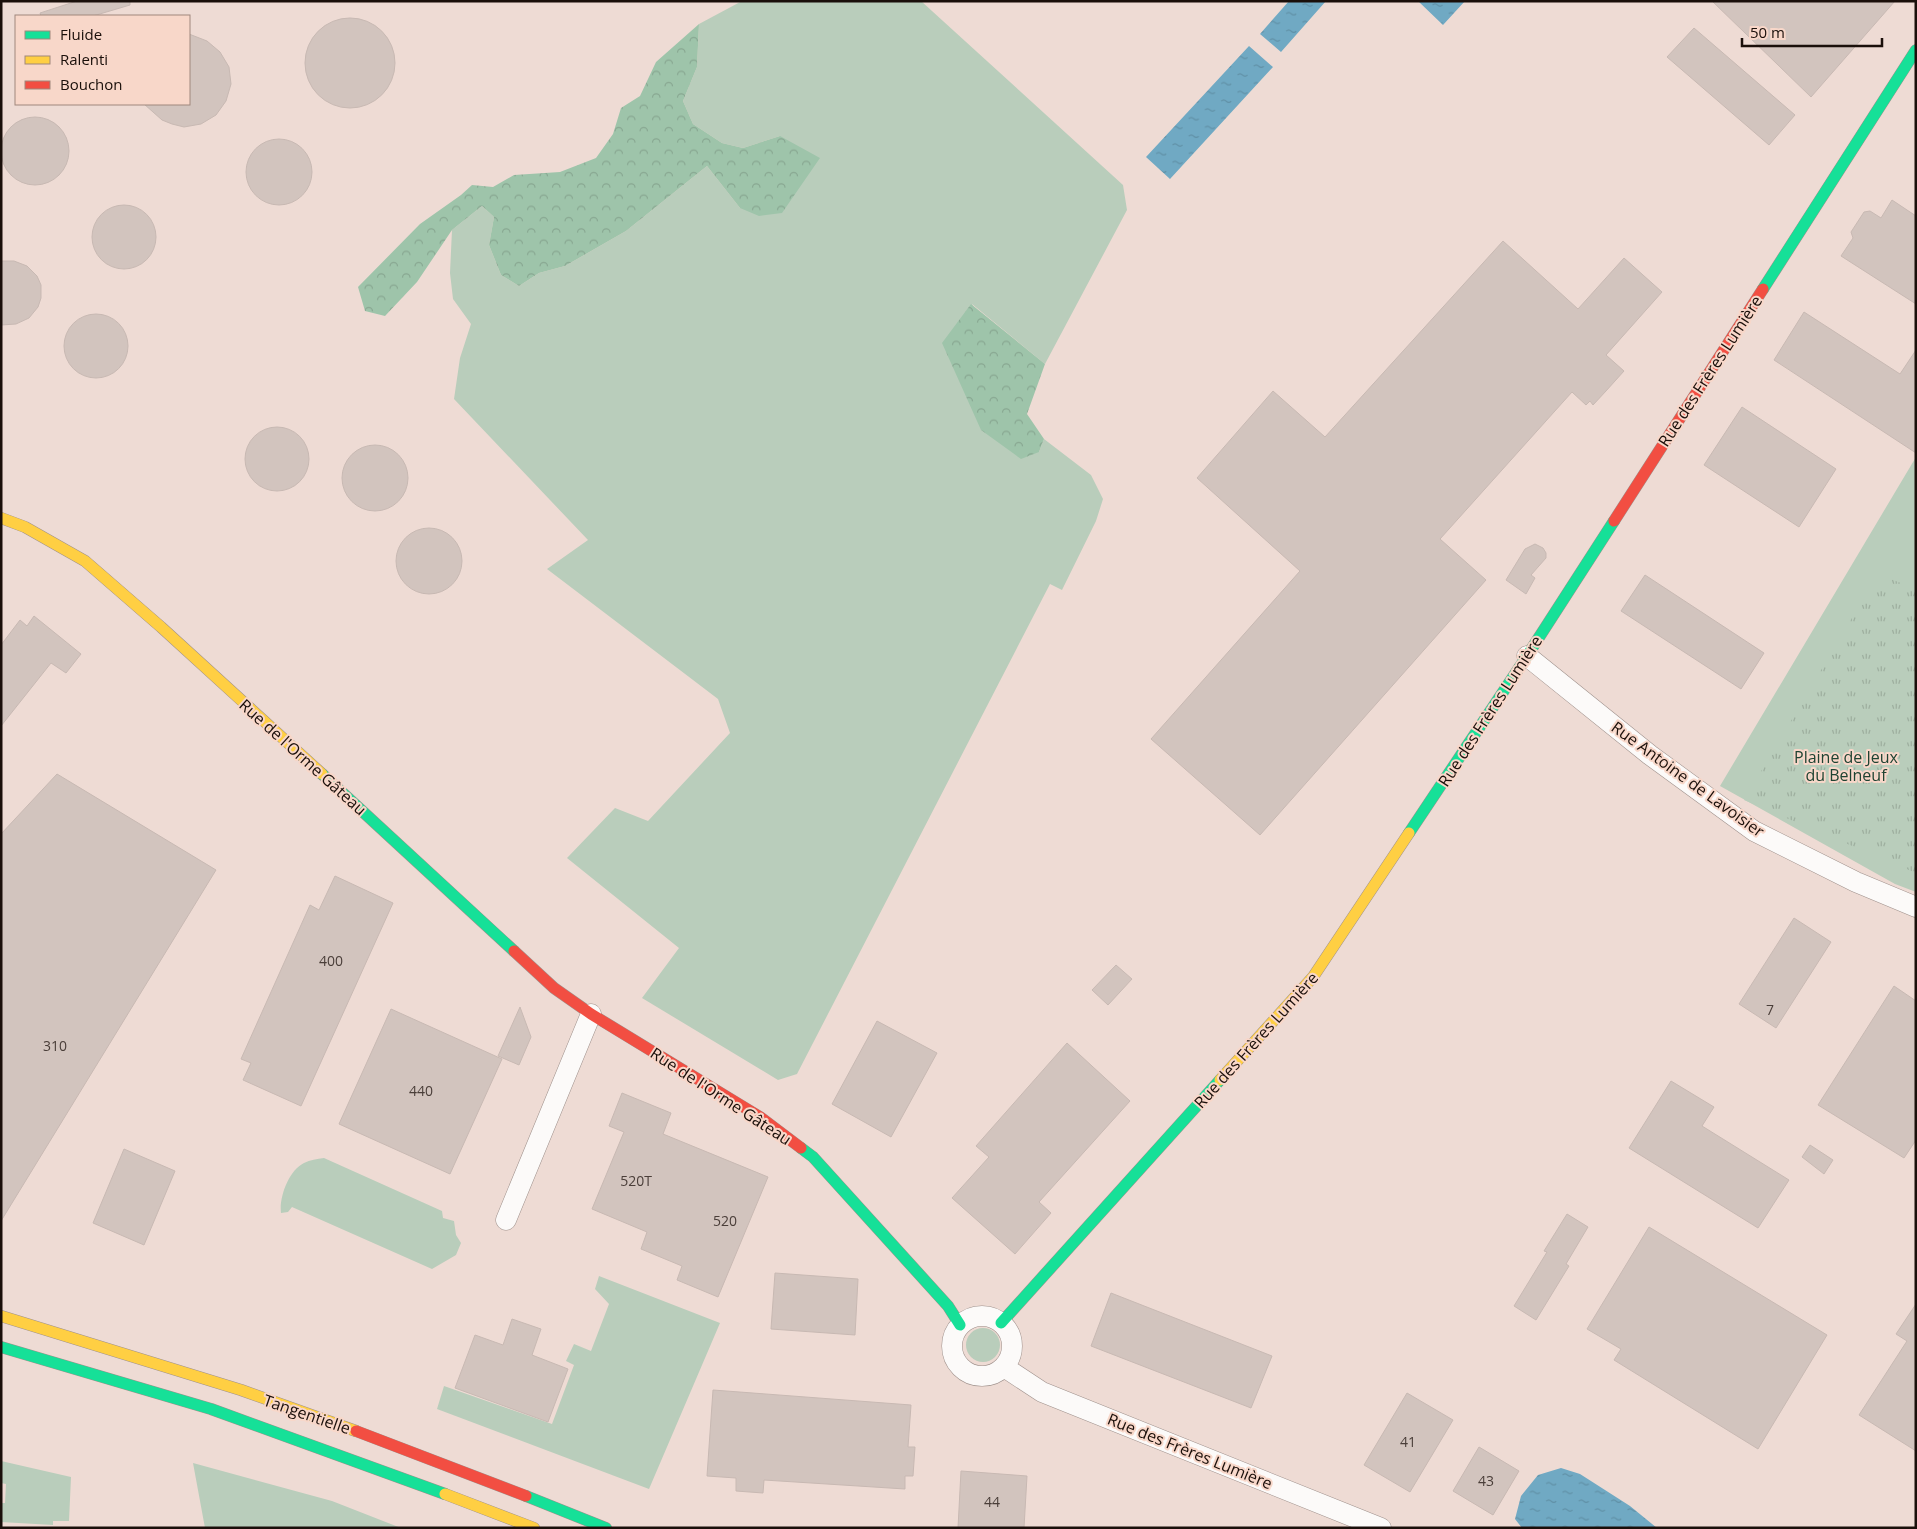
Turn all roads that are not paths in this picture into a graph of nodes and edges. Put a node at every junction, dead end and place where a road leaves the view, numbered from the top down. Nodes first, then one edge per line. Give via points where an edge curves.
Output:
1 (1916, 50) edge
2 (1, 518) edge
3 (1527, 656) junction
4 (1916, 907) edge
5 (591, 1014) junction
6 (506, 1220) dead end
7 (1, 1316) edge
8 (1001, 1323) junction
9 (960, 1325) junction
10 (1, 1347) edge
11 (1, 1355) edge
12 (1004, 1367) junction
13 (101, 1376) junction
14 (534, 1528) edge
15 (606, 1528) edge
16 (1381, 1528) edge

1 - 3 main road, Rue des Frères Lumière
2 - 5 main road, Rue de l'Orme Gâteau via 25,527 85,561 382,828 554,988
3 - 4 street, Rue Antoine de Lavoisier via 1650,755 1754,831 1856,882
3 - 8 main road, Rue des Frères Lumière via 1313,977
5 - 6 street
5 - 9 main road, Rue de l'Orme Gâteau via 760,1117 814,1157 948,1306
7 - 15 main road, Tangentielle via 268,1400 377,1438
8 - 9 street via 980,1316
8 - 12 street via 1008,1330 1012,1349
9 - 12 street via 954,1333 952,1351 961,1368 978,1376
10 - 13 main road, Tangentielle
11 - 13 main road
12 - 16 street, Rue des Frères Lumière via 1042,1392
13 - 14 main road, Tangentielle via 220,1412

